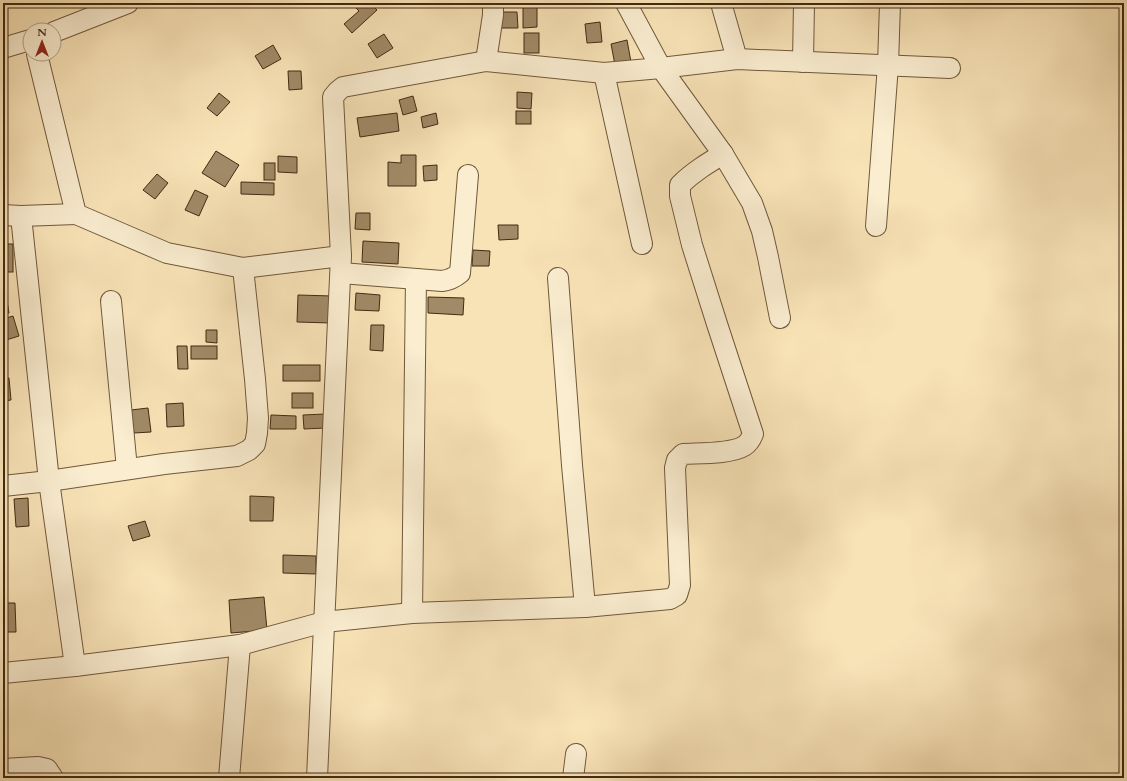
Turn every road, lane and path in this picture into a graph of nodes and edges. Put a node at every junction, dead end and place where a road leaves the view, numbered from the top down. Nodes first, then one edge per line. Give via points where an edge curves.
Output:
1 (128, 3) edge
2 (493, 3) edge
3 (626, 3) edge
4 (721, 3) edge
5 (804, 3) edge
6 (890, 3) edge
7 (62, 29) edge
8 (22, 42) edge
9 (3, 48) edge
10 (737, 59) junction
11 (486, 61) junction
12 (39, 62) edge
13 (803, 62) junction
14 (888, 66) junction
15 (661, 68) junction
16 (950, 68) dead end
17 (604, 73) junction
18 (723, 154) junction
19 (468, 175) dead end
20 (76, 214) junction
21 (12, 216) edge
22 (876, 226) dead end
23 (642, 244) dead end
24 (341, 265) junction
25 (243, 268) junction
26 (558, 278) dead end
27 (416, 279) junction
28 (111, 301) dead end
29 (780, 318) dead end
30 (127, 469) junction
31 (49, 482) junction
32 (3, 486) edge
33 (585, 607) junction
34 (412, 612) junction
35 (324, 622) junction
36 (240, 645) junction
37 (75, 666) junction
38 (3, 674) edge
39 (576, 754) dead end
40 (3, 769) edge
41 (53, 778) edge
42 (229, 778) edge
43 (317, 778) edge
44 (573, 778) edge

1 - 7 street
2 - 11 street
3 - 15 street
4 - 10 street
5 - 13 street
6 - 14 street
8 - 9 street
10 - 13 street
10 - 15 street
11 - 17 street
11 - 24 street via 342,86 333,97
12 - 20 street
13 - 14 street
14 - 16 street
14 - 22 street
15 - 17 street
15 - 18 street
17 - 23 street
18 - 29 street via 752,203 760,224
18 - 33 street via 693,173 680,185 680,196 703,281 753,434 743,447 728,451 683,454 677,460 680,585 677,595 670,599
19 - 27 street via 460,273 449,280
20 - 21 street
20 - 25 street via 166,253
21 - 31 street
24 - 25 street
24 - 27 street
24 - 35 street
25 - 30 street via 258,418 258,432 254,444 249,450 237,456
26 - 33 street
27 - 34 street
28 - 30 street
30 - 31 street
31 - 32 street
31 - 37 street
33 - 34 street
34 - 35 street
35 - 36 street
35 - 43 street
36 - 37 street
36 - 42 street
37 - 38 street
39 - 44 street
40 - 41 street via 38,767 47,769

